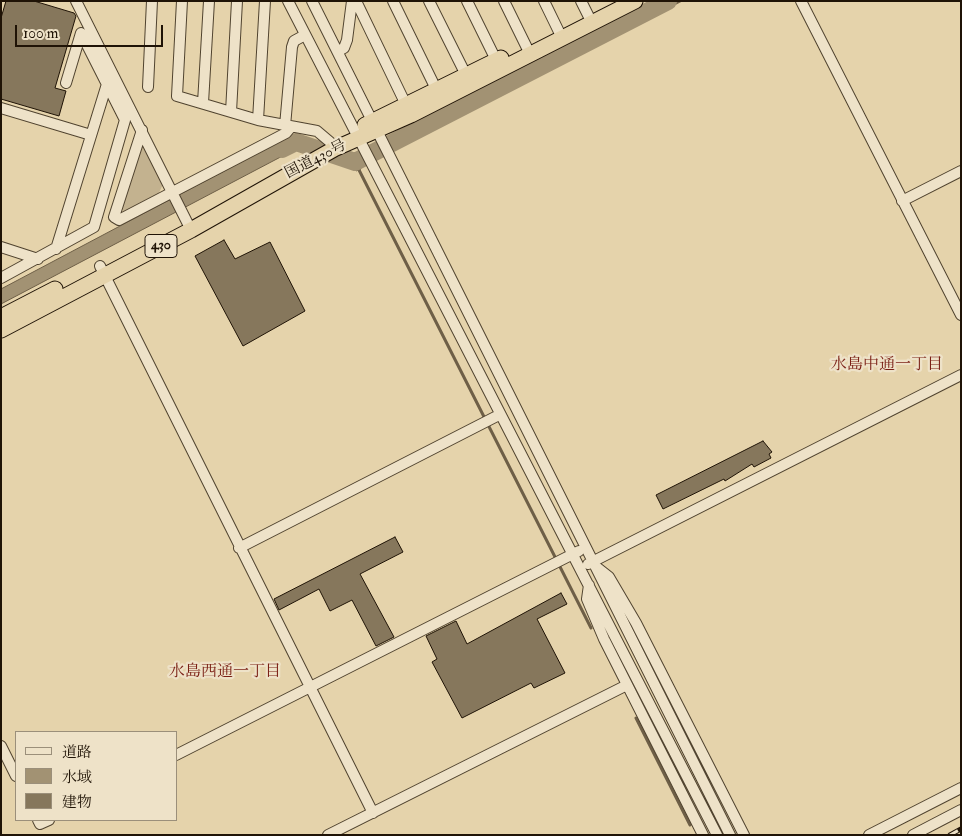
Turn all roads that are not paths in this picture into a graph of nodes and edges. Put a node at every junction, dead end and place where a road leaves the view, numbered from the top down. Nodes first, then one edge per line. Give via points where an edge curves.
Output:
1 (76, 1) edge
2 (152, 1) edge
3 (182, 1) edge
4 (209, 1) edge
5 (237, 1) edge
6 (265, 1) edge
7 (288, 1) edge
8 (312, 1) edge
9 (354, 1) edge
10 (393, 1) edge
11 (429, 1) edge
12 (468, 1) edge
13 (504, 1) edge
14 (544, 1) edge
15 (801, 1) edge
16 (623, 3) edge
17 (587, 13) edge
18 (560, 34) junction
19 (305, 35) junction
20 (528, 50) junction
21 (338, 51) junction
22 (498, 65) junction
23 (468, 80) junction
24 (66, 83) dead end
25 (107, 84) junction
26 (148, 87) dead end
27 (439, 94) junction
28 (203, 104) junction
29 (1, 108) edge
30 (408, 110) junction
31 (231, 112) junction
32 (258, 120) junction
33 (375, 125) junction
34 (288, 126) junction
35 (142, 130) junction
36 (356, 134) junction
37 (91, 135) junction
38 (322, 150) junction
39 (961, 171) edge
40 (173, 195) junction
41 (902, 200) junction
42 (186, 220) junction
43 (1, 247) edge
44 (56, 249) junction
45 (38, 258) junction
46 (102, 271) junction
47 (1, 278) edge
48 (961, 315) edge
49 (1, 317) edge
50 (1, 330) edge
51 (961, 375) edge
52 (499, 415) junction
53 (239, 548) junction
54 (587, 548) junction
55 (574, 554) junction
56 (594, 564) junction
57 (581, 568) junction
58 (589, 585) junction
59 (627, 685) junction
60 (310, 688) junction
61 (1, 746) edge
62 (178, 754) edge
63 (15, 774) edge
64 (961, 788) edge
65 (961, 810) edge
66 (373, 813) junction
67 (328, 835) edge
68 (703, 835) edge
69 (717, 835) edge
70 (730, 835) edge
71 (744, 835) edge
72 (869, 835) edge
73 (913, 835) edge

1 - 35 street
2 - 26 street
3 - 28 street via 176,96
4 - 28 street
5 - 31 street
6 - 32 street
7 - 19 street
8 - 21 street
9 - 21 street via 347,40 344,48
9 - 30 street
10 - 27 street
11 - 23 street
12 - 22 street
13 - 20 street
14 - 18 street
15 - 41 street
16 - 17 highway, 国道430号 / 430
17 - 18 highway, 国道430号 / 430
18 - 20 highway, 国道430号 / 430
19 - 34 street via 294,41 292,47
19 - 36 street
20 - 22 highway, 国道430号 / 430
21 - 33 street
22 - 23 highway, 国道430号 / 430
23 - 27 highway, 国道430号 / 430
24 - 25 street via 82,33
25 - 37 street
25 - 44 street via 126,120 94,227
27 - 30 highway, 国道430号 / 430
28 - 31 street
29 - 37 street
30 - 33 highway, 国道430号 / 430
31 - 32 street
32 - 34 street
33 - 36 highway, 国道430号 / 430
33 - 54 street
34 - 38 street via 317,130
34 - 40 street via 286,133
35 - 40 street
35 - 40 street via 114,217 119,220
36 - 38 highway, 国道430号 / 430
36 - 52 street
37 - 44 street
38 - 42 highway, 国道430号 / 430
39 - 41 street
40 - 42 street
41 - 48 street
42 - 46 highway, 国道430号 / 430
43 - 45 street
44 - 45 street
45 - 47 street
46 - 49 highway, 国道430号 / 430
46 - 50 highway, 国道430号 / 430
46 - 53 street
51 - 56 street
52 - 53 street
52 - 55 street
53 - 60 street
54 - 55 street
54 - 56 street
55 - 57 street
55 - 60 street
56 - 57 street
56 - 70 street
56 - 71 street via 609,577 636,623
57 - 58 street
58 - 59 street via 587,599
58 - 69 street
59 - 66 street
59 - 68 street
60 - 62 street
60 - 66 street
61 - 63 street
64 - 72 street
65 - 73 street
66 - 67 street

